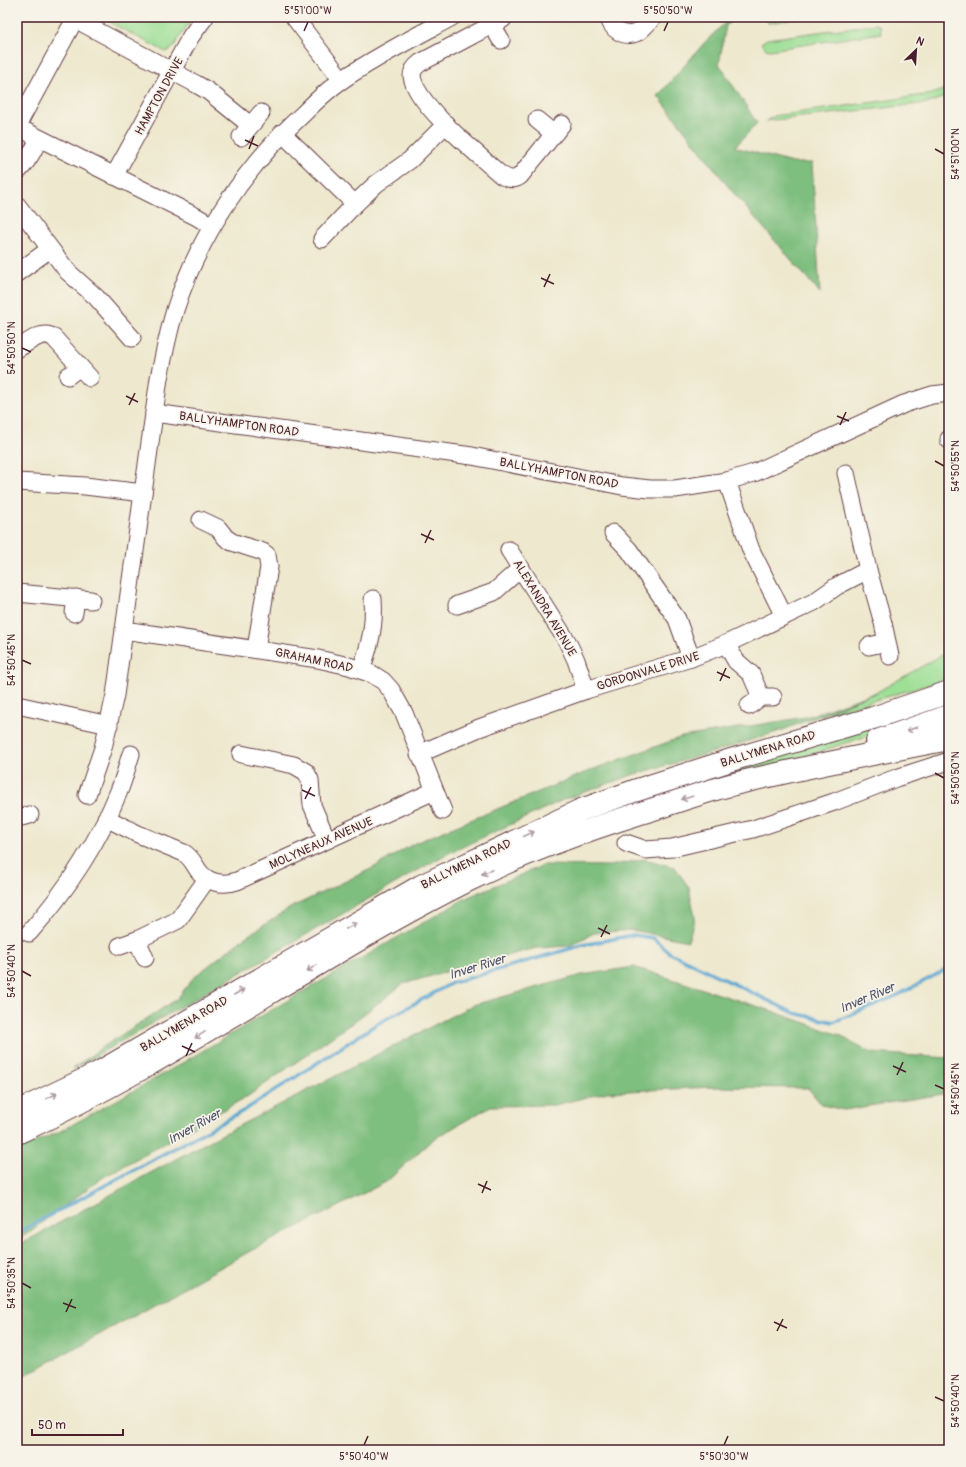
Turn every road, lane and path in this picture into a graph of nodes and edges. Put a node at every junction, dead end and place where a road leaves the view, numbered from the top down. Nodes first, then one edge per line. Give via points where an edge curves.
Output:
1 (205, 17) edge
2 (294, 17) edge
3 (452, 17) edge
4 (609, 17) edge
5 (653, 17) edge
6 (73, 18) edge
7 (93, 22) edge
8 (501, 40) dead end
9 (173, 70) junction
10 (342, 80) junction
11 (537, 120) dead end
12 (446, 124) junction
13 (251, 125) dead end
14 (17, 127) edge
15 (282, 132) junction
16 (39, 139) junction
17 (17, 172) edge
18 (114, 176) junction
19 (356, 204) junction
20 (17, 205) edge
21 (212, 226) junction
22 (322, 239) dead end
23 (50, 249) junction
24 (17, 273) edge
25 (132, 338) dead end
26 (17, 349) edge
27 (79, 374) dead end
28 (949, 394) edge
29 (154, 413) junction
30 (846, 473) dead end
31 (727, 481) junction
32 (17, 482) edge
33 (143, 493) junction
34 (201, 520) dead end
35 (613, 533) dead end
36 (509, 550) dead end
37 (521, 568) junction
38 (868, 570) junction
39 (17, 593) edge
40 (373, 599) dead end
41 (80, 603) dead end
42 (457, 605) dead end
43 (784, 616) junction
44 (124, 630) junction
45 (726, 644) junction
46 (869, 646) dead end
47 (256, 649) junction
48 (692, 658) junction
49 (361, 670) junction
50 (586, 690) junction
51 (949, 692) edge
52 (761, 700) dead end
53 (17, 705) edge
54 (949, 716) edge
55 (109, 725) junction
56 (949, 739) edge
57 (131, 754) dead end
58 (241, 754) dead end
59 (419, 754) junction
60 (949, 761) edge
61 (724, 786) junction
62 (434, 792) junction
63 (87, 795) dead end
64 (442, 811) dead end
65 (106, 818) junction
66 (327, 840) junction
67 (626, 843) dead end
68 (207, 879) junction
69 (37, 929) dead end
70 (137, 940) junction
71 (120, 946) dead end
72 (145, 958) dead end
73 (17, 1112) edge
74 (17, 1133) edge

1 - 9 street, HAMPTON DRIVE via 191,36
2 - 10 street
3 - 10 street
4 - 5 street via 614,29 629,34 637,33
6 - 7 street
6 - 14 street
7 - 9 street
8 - 12 street via 498,22 423,61 413,70 413,80 419,92
9 - 13 street via 208,91
9 - 18 street, HAMPTON DRIVE
10 - 15 street
11 - 12 street via 558,129 516,179 501,175
12 - 19 street via 410,160 382,180
14 - 16 street
15 - 19 street
15 - 21 street via 243,179
16 - 17 street via 24,166
16 - 18 street
18 - 21 street
19 - 22 street
20 - 23 street
21 - 29 street via 176,309 166,345
23 - 24 street
23 - 25 street via 68,272 96,297
26 - 27 street via 41,335 48,334 55,339
28 - 31 street, BALLYHAMPTON ROAD via 932,395 904,404 754,473
29 - 31 street, BALLYHAMPTON ROAD via 472,456 636,487 675,489
29 - 33 street
30 - 38 street
31 - 43 street via 751,550
32 - 33 street
33 - 44 street
34 - 47 street via 218,528 232,542 267,555 269,567
35 - 48 street via 629,550 677,619
36 - 37 street, ALEXANDRA AVENUE
37 - 42 street via 494,592
37 - 50 street, ALEXANDRA AVENUE via 572,650
38 - 43 street, GORDONVALE DRIVE via 814,602
38 - 46 street via 888,649
39 - 41 street
40 - 49 street via 374,621
43 - 45 street, GORDONVALE DRIVE
44 - 47 street, GRAHAM ROAD
44 - 55 street
45 - 48 street, GORDONVALE DRIVE
45 - 52 street via 736,661 751,674
47 - 49 street, GRAHAM ROAD via 318,659
48 - 50 street, GORDONVALE DRIVE
49 - 59 street, GRAHAM ROAD via 383,681 396,697
50 - 59 street, GORDONVALE DRIVE via 479,728
73 -> 51 highway, BALLYMENA ROAD via 98,1073 421,886 581,810
53 - 55 street
54 -> 61 highway via 843,752
55 - 63 street via 101,758
56 - 61 highway, BALLYMENA ROAD
57 - 65 street via 119,791
58 - 66 street via 294,765 306,772 310,780 312,805
59 - 62 street, GRAHAM ROAD
60 - 67 street via 753,829 672,848 646,850
61 -> 74 highway, BALLYMENA ROAD via 597,826 537,849 471,879 375,930 126,1078
62 - 64 street, GRAHAM ROAD
62 - 66 street, MOLYNEAUX AVENUE
65 - 68 street via 187,854
65 - 69 street via 80,866
66 - 68 street, MOLYNEAUX AVENUE via 232,883 221,884
68 - 70 street via 178,920
70 - 71 street
70 - 72 street

